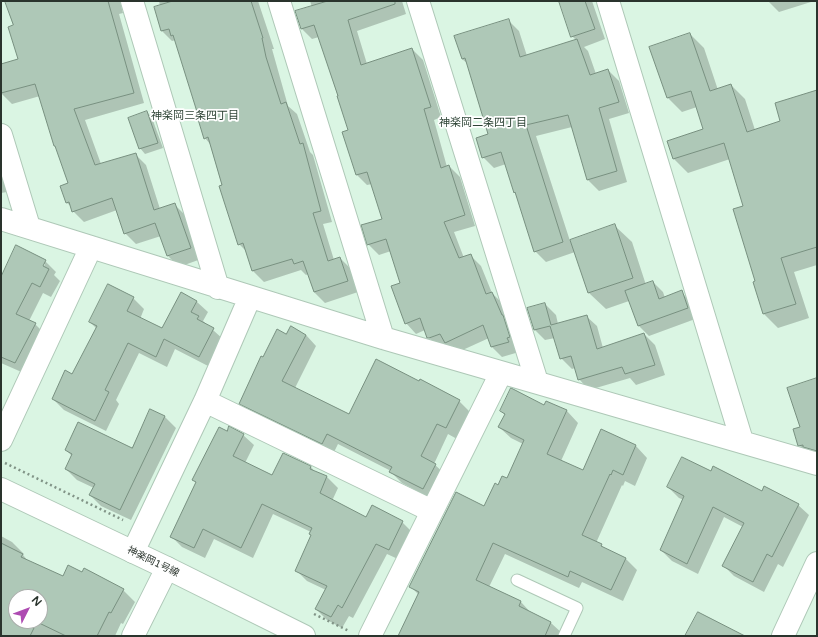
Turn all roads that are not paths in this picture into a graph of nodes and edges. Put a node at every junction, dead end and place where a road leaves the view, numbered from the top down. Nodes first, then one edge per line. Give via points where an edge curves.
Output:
1 (132, 1) edge
2 (279, 1) edge
3 (418, 1) edge
4 (608, 1) edge
5 (1, 135) edge
6 (1, 219) edge
7 (29, 227) junction
8 (91, 247) junction
9 (218, 288) junction
10 (250, 298) junction
11 (383, 338) junction
12 (501, 373) junction
13 (537, 382) junction
14 (205, 401) junction
15 (1, 440) edge
16 (742, 441) junction
17 (817, 464) edge
18 (1, 489) edge
19 (432, 511) junction
20 (133, 552) junction
21 (817, 563) edge
22 (167, 568) junction
23 (517, 580) dead end
24 (133, 636) edge
25 (304, 636) edge
26 (370, 636) edge
27 (564, 636) edge
28 (783, 636) edge

1 - 9 street
2 - 11 street
3 - 13 street
4 - 16 street
5 - 7 street
6 - 7 street
7 - 8 street
8 - 9 street
8 - 15 street
9 - 10 street
10 - 11 street
10 - 14 street
11 - 12 street
12 - 13 street
12 - 19 street
13 - 16 street
14 - 19 street
14 - 20 street
16 - 17 street
18 - 20 street, 神楽岡1号線
19 - 26 street
20 - 22 street, 神楽岡1号線
21 - 28 street
22 - 24 street
22 - 25 street, 神楽岡1号線
23 - 27 lane via 577,608

